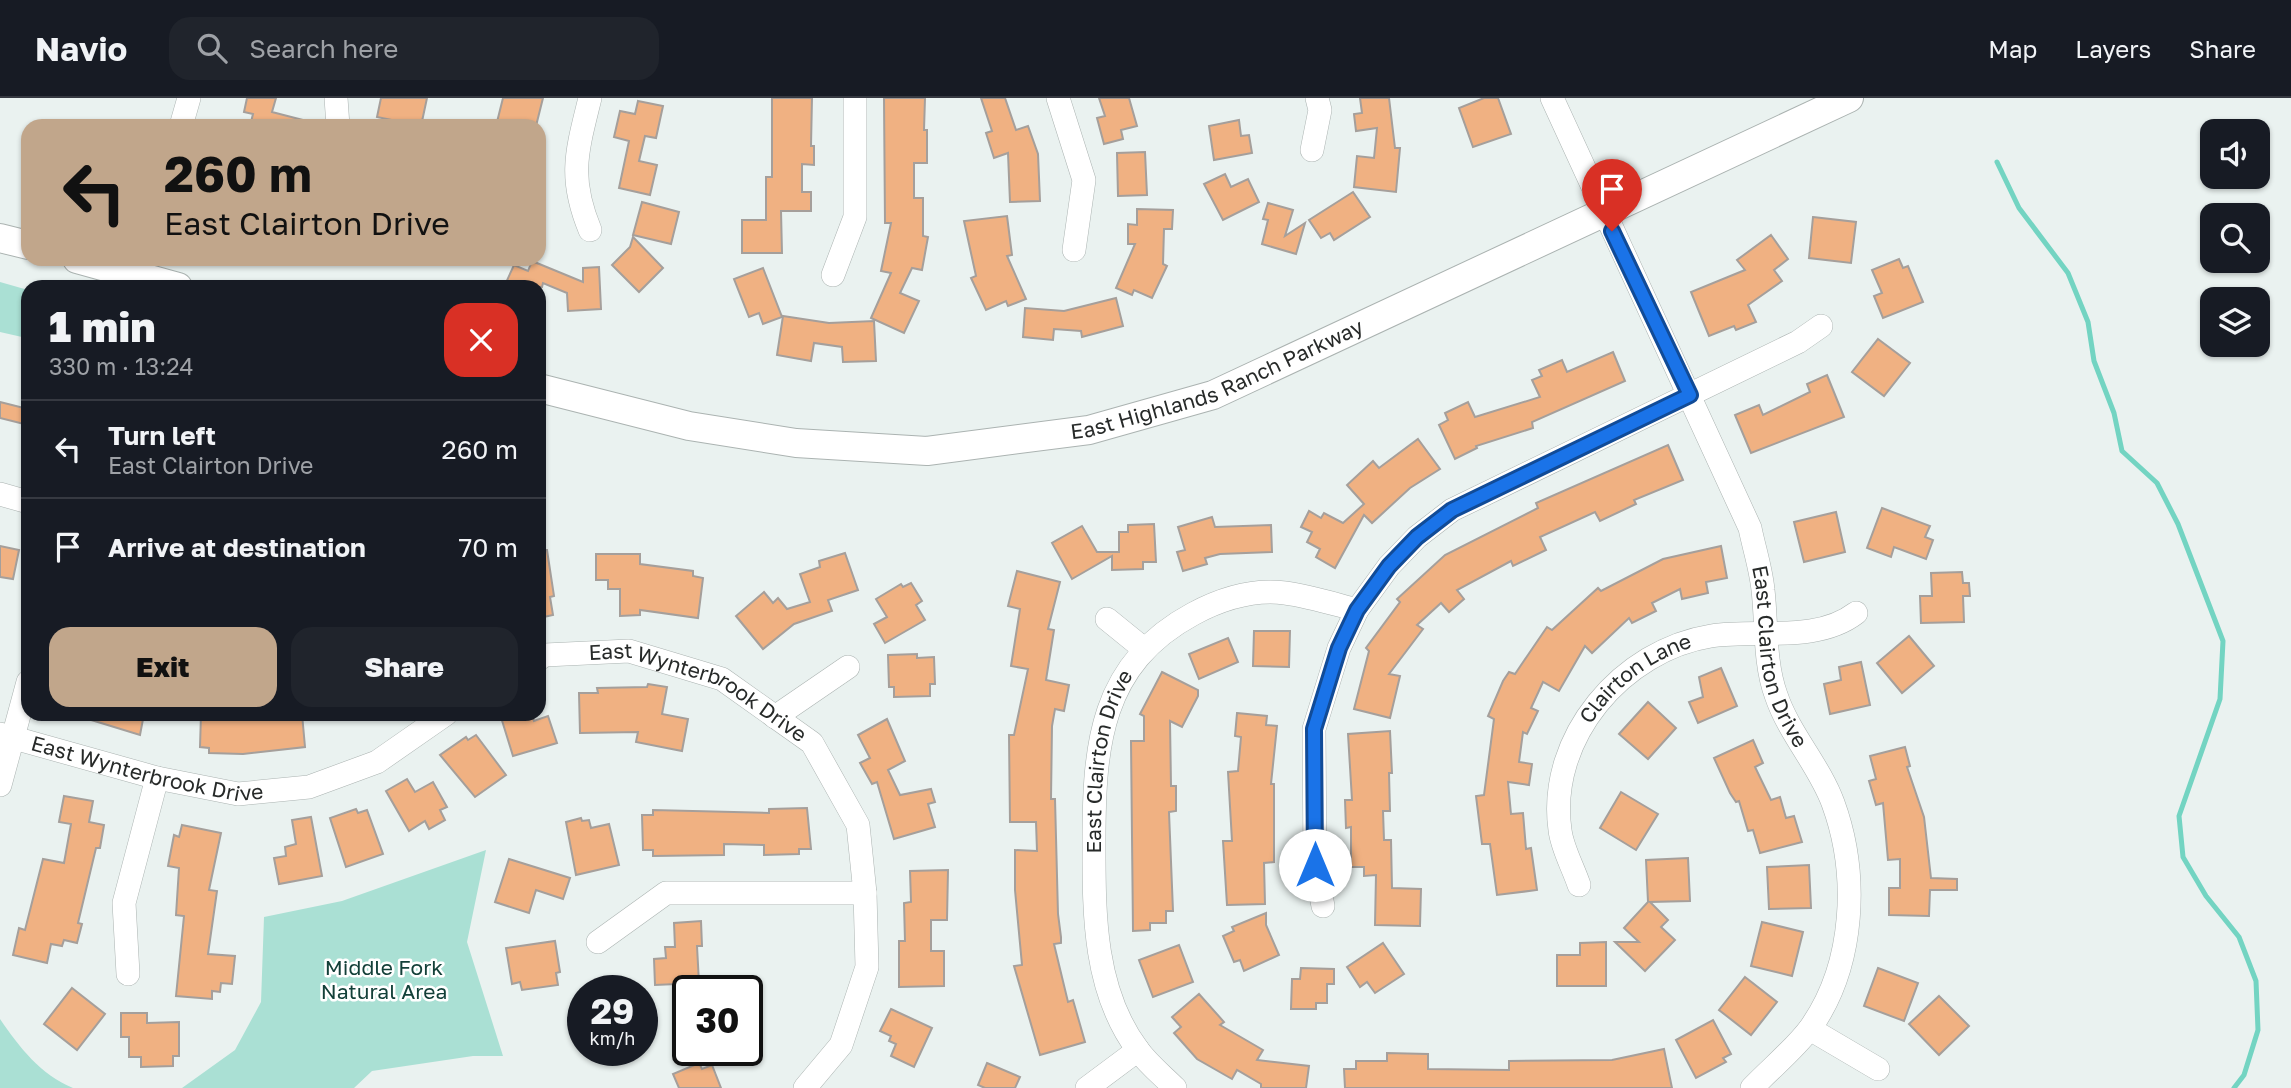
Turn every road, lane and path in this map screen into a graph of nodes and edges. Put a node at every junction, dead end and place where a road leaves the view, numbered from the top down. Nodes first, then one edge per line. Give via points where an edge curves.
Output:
1 (189, 98) edge
2 (335, 98) edge
3 (590, 98) edge
4 (855, 98) edge
5 (1058, 98) edge
6 (1317, 98) edge
7 (1552, 98) edge
8 (1849, 98) edge
9 (183, 119) edge
10 (337, 119) edge
11 (1312, 150) dead end
12 (1605, 215) junction
13 (590, 230) dead end
14 (0, 237) edge
15 (21, 243) edge
16 (1074, 250) dead end
17 (106, 266) edge
18 (139, 274) edge
19 (833, 275) dead end
20 (157, 280) edge
21 (1821, 326) dead end
22 (546, 390) edge
23 (1690, 395) junction
24 (0, 494) edge
25 (21, 500) edge
26 (1357, 610) junction
27 (1856, 613) dead end
28 (1107, 619) dead end
29 (1767, 632) junction
30 (1144, 649) junction
31 (546, 655) edge
32 (848, 667) dead end
33 (21, 699) edge
34 (775, 717) junction
35 (436, 721) edge
36 (6, 736) edge
37 (157, 778) junction
38 (0, 785) edge
39 (1579, 885) dead end
40 (865, 893) junction
41 (1323, 906) dead end
42 (598, 942) dead end
43 (128, 974) dead end
44 (1810, 1029) junction
45 (1138, 1050) junction
46 (1878, 1069) dead end
47 (805, 1088) edge
48 (1087, 1088) edge
49 (1175, 1088) edge
50 (1752, 1088) edge

1 - 9 street
2 - 10 street
3 - 13 street via 575,158 578,201
4 - 19 street via 855,217
5 - 16 street via 1084,180
6 - 11 street via 1320,110
7 - 12 street, East Clairton Drive
8 - 12 main road, East Highlands Ranch Parkway
12 - 22 main road, East Highlands Ranch Parkway via 1213,395 1089,430 927,451 796,443 689,426
12 - 23 street, East Clairton Drive
14 - 15 main road
17 - 18 main road
18 - 20 main road
21 - 23 street
23 - 26 street via 1452,510 1389,566
23 - 29 street, East Clairton Drive via 1749,528 1763,587
24 - 25 street
26 - 30 street, East Clairton Drive via 1285,593 1251,593 1200,610
26 - 41 street via 1339,648 1314,729 1315,865
27 - 29 street, Clairton Lane via 1822,629
28 - 30 street
29 - 39 street, Clairton Lane via 1711,636 1666,648 1632,667 1599,700 1571,745 1561,783 1560,830
29 - 44 street, East Clairton Drive via 1776,697 1833,803 1848,873 1844,953 1826,1003
30 - 45 street, East Clairton Drive via 1119,684 1104,718 1094,775 1094,918 1103,972
31 - 34 street, East Wynterbrook Drive via 629,651 722,679
32 - 34 street
33 - 36 street
34 - 40 street, East Wynterbrook Drive via 812,743 858,825
35 - 37 street, East Wynterbrook Drive via 377,762 309,787 238,794
36 - 37 street, East Wynterbrook Drive
36 - 38 street
37 - 43 street via 124,903
40 - 42 street via 666,893
40 - 47 street, East Wynterbrook Drive via 867,967 841,1045
44 - 46 street
44 - 50 street, East Clairton Drive
45 - 48 street
45 - 49 street, East Clairton Drive

